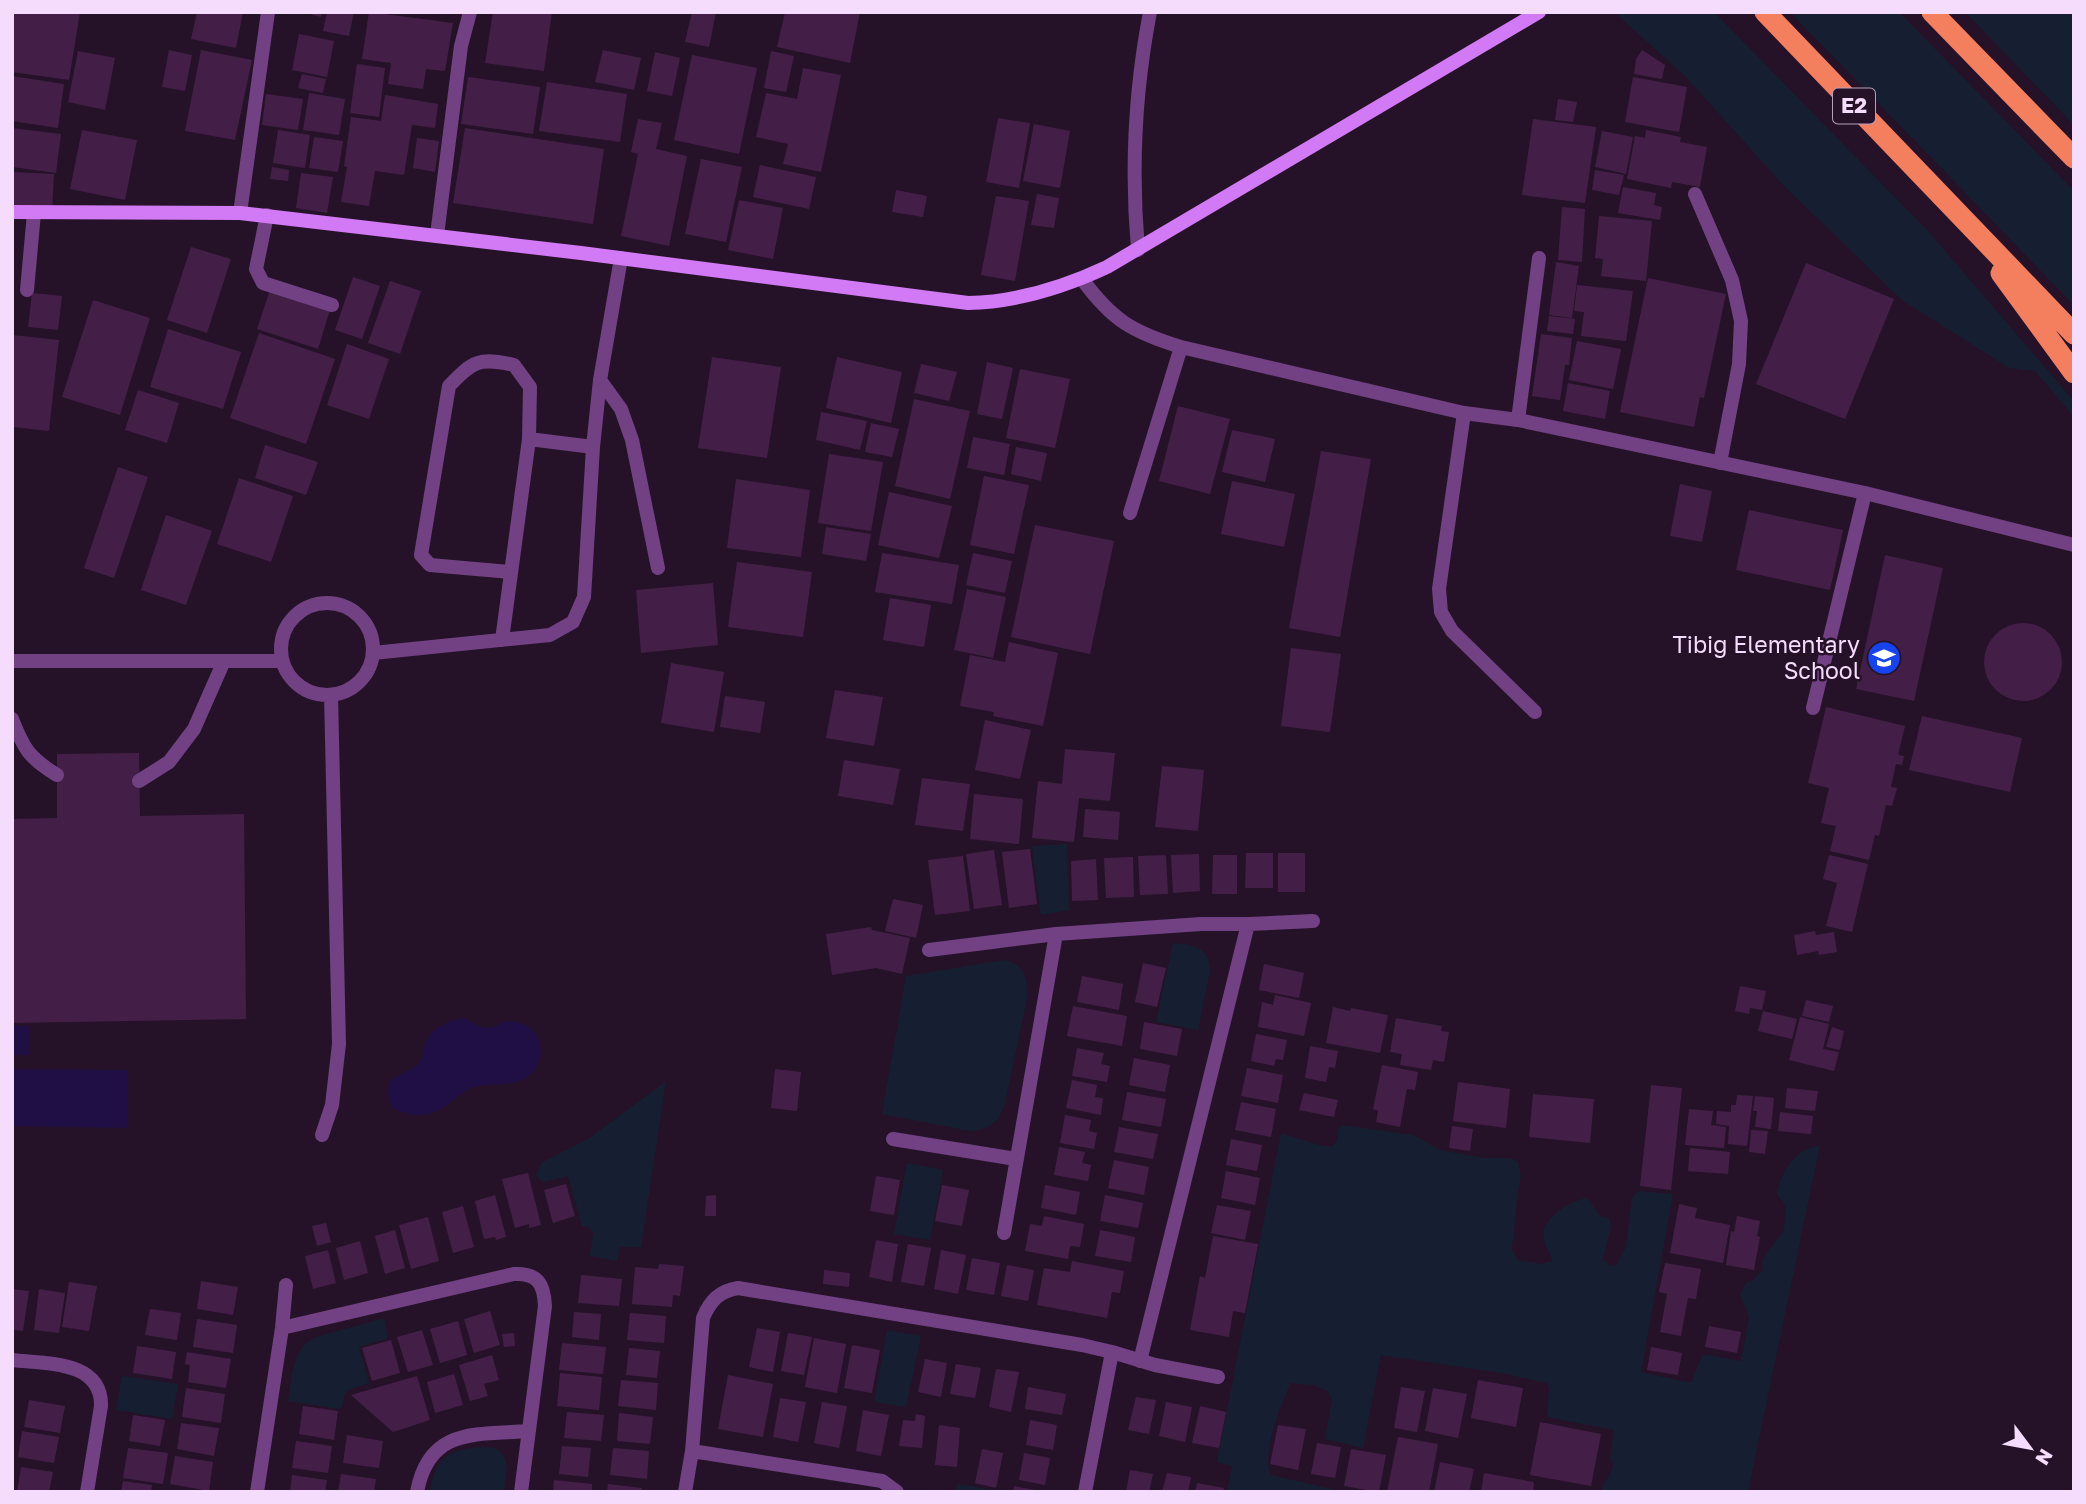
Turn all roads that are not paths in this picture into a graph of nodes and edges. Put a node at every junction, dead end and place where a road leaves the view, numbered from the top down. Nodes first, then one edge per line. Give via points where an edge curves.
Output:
1 (268, 12) edge
2 (470, 12) edge
3 (1150, 12) edge
4 (1539, 12) edge
5 (1765, 12) edge
6 (1932, 12) edge
7 (2074, 158) edge
8 (1695, 194) dead end
9 (1944, 199) junction
10 (12, 212) edge
11 (34, 213) junction
12 (240, 213) junction
13 (267, 215) junction
14 (437, 236) junction
15 (1138, 250) junction
16 (621, 258) junction
17 (1539, 258) dead end
18 (1082, 279) junction
19 (27, 290) dead end
20 (332, 306) dead end
21 (2074, 334) edge
22 (1181, 347) junction
23 (2074, 373) edge
24 (600, 380) junction
25 (1464, 413) junction
26 (1518, 420) junction
27 (529, 439) junction
28 (593, 447) junction
29 (1720, 463) junction
30 (1865, 493) junction
31 (1130, 513) dead end
32 (2074, 545) edge
33 (658, 568) dead end
34 (511, 572) junction
35 (502, 640) junction
36 (373, 653) junction
37 (224, 661) junction
38 (282, 661) junction
39 (12, 662) edge
40 (331, 695) junction
41 (1814, 708) dead end
42 (1535, 712) dead end
43 (12, 719) edge
44 (57, 775) dead end
45 (139, 781) dead end
46 (1313, 921) dead end
47 (1248, 924) junction
48 (1056, 934) junction
49 (929, 950) dead end
50 (322, 1135) dead end
51 (893, 1139) dead end
52 (1016, 1159) junction
53 (1004, 1233) dead end
54 (286, 1285) dead end
55 (282, 1328) junction
56 (1112, 1352) junction
57 (12, 1360) edge
58 (1140, 1361) junction
59 (1218, 1377) dead end
60 (529, 1431) junction
61 (692, 1451) junction
62 (88, 1492) edge
63 (257, 1492) edge
64 (417, 1492) edge
65 (521, 1492) edge
66 (685, 1492) edge
67 (897, 1492) edge
68 (1085, 1492) edge

1 - 12 street
2 - 14 street via 461,46
3 - 15 street via 1137,116
4 - 15 street
5 - 9 highway, E2
6 - 7 highway
8 - 29 street via 1732,280 1741,321 1739,364
9 - 21 highway, E2
9 - 23 highway
10 - 11 street
11 - 12 street
11 - 19 street
12 - 13 street
13 - 14 street
13 - 20 street via 256,268 263,283
14 - 16 street
15 - 18 street
16 - 18 street via 968,303 1018,299
16 - 24 street
17 - 26 street
18 - 22 street via 1117,319 1147,336
22 - 25 street
22 - 31 street
24 - 28 street
24 - 33 street via 621,409 632,440
25 - 26 street
25 - 42 street via 1439,589 1441,612 1452,631
26 - 29 street
27 - 28 street
27 - 34 street
27 - 34 street via 530,387 513,365 492,360 468,366 449,386 421,555 430,565
28 - 35 street via 584,597 573,621 550,635
29 - 30 street
30 - 32 street
30 - 41 street
34 - 35 street
35 - 36 street
36 - 38 street via 365,622 340,604 323,602 295,615 285,629
36 - 40 street via 359,682
37 - 38 street
37 - 39 street
37 - 45 street via 194,729 169,762
38 - 40 street via 300,687
40 - 50 street via 339,1044 332,1105
43 - 44 street via 36,762
46 - 47 street
47 - 48 street
47 - 58 street
48 - 49 street
48 - 52 street
51 - 52 street
52 - 53 street
54 - 55 street
55 - 60 street via 514,1273 531,1276 541,1284 545,1306
55 - 63 street
56 - 58 street
56 - 61 street via 738,1288 726,1290 716,1296 703,1318
56 - 68 street
57 - 62 street via 78,1369 94,1381 102,1406
58 - 59 street
60 - 64 street via 468,1436 442,1445 424,1466
60 - 65 street
61 - 66 street
61 - 67 street via 882,1481

